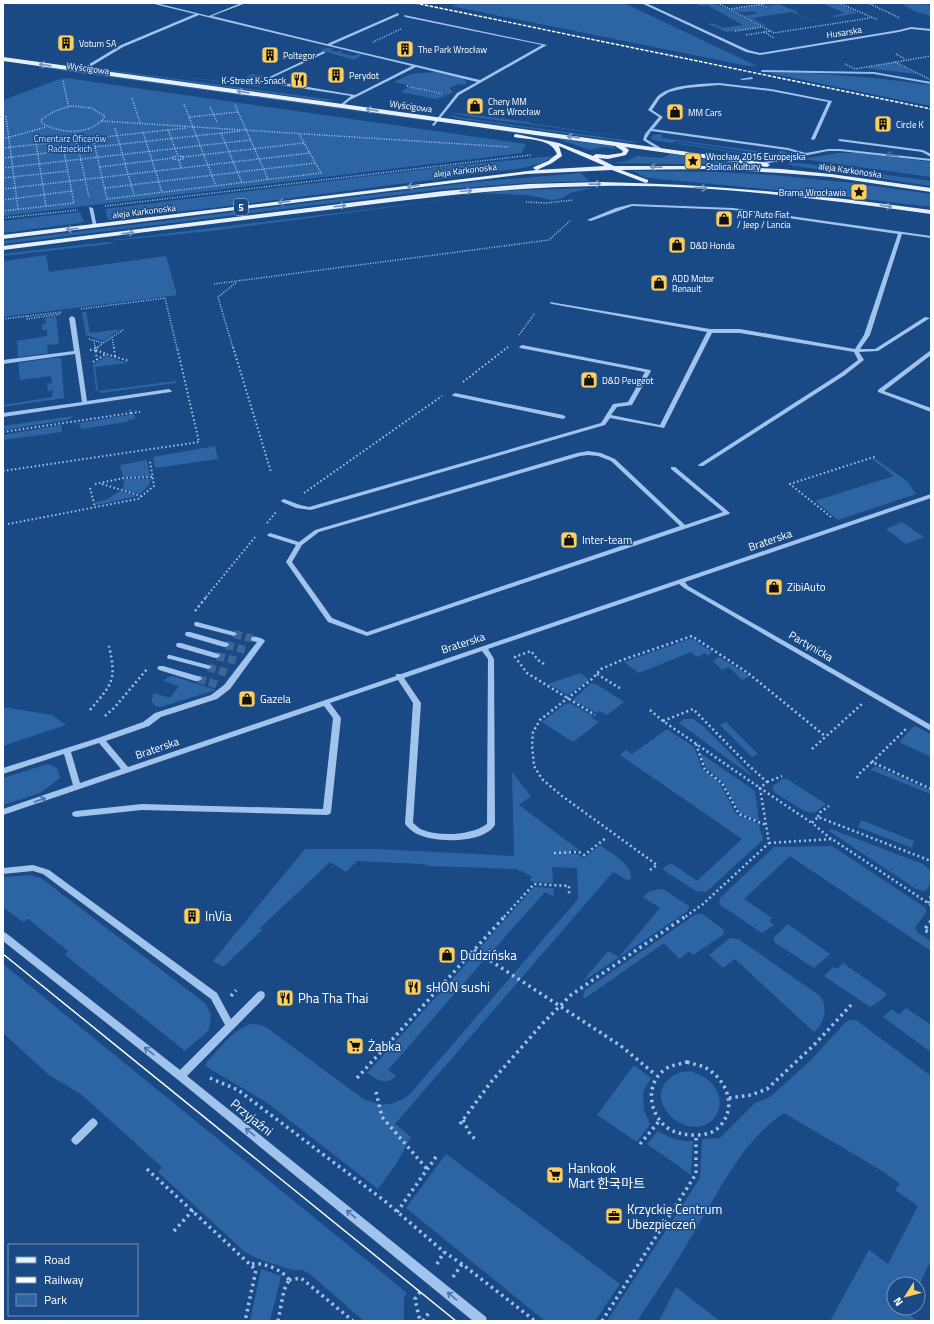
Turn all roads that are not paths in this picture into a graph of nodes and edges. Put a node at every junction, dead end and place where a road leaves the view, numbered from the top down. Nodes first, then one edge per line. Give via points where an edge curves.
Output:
1 (152, 3) edge
2 (244, 3) edge
3 (643, 3) edge
4 (199, 14) junction
5 (398, 14) dead end
6 (210, 16) junction
7 (405, 16) dead end
8 (931, 30) edge
9 (328, 45) junction
10 (324, 52) dead end
11 (3, 59) edge
12 (3, 65) edge
13 (415, 66) junction
14 (82, 70) junction
15 (42, 71) dead end
16 (479, 81) junction
17 (128, 83) dead end
18 (143, 85) dead end
19 (151, 86) dead end
20 (356, 96) junction
21 (341, 106) junction
22 (438, 119) junction
23 (434, 125) junction
24 (650, 130) junction
25 (813, 139) dead end
26 (840, 140) dead end
27 (551, 142) junction
28 (612, 143) junction
29 (859, 143) junction
30 (660, 149) junction
31 (850, 150) junction
32 (586, 155) junction
33 (807, 155) junction
34 (931, 156) edge
35 (931, 160) edge
36 (759, 164) junction
37 (613, 168) junction
38 (526, 172) junction
39 (816, 174) junction
40 (662, 185) junction
41 (931, 190) edge
42 (91, 208) road end
43 (931, 212) edge
44 (589, 220) dead end
45 (95, 226) junction
46 (900, 233) junction
47 (931, 236) edge
48 (3, 237) edge
49 (3, 248) edge
50 (552, 303) dead end
51 (72, 318) dead end
52 (927, 318) dead end
53 (710, 331) junction
54 (522, 347) dead end
55 (856, 351) junction
56 (78, 352) junction
57 (931, 352) edge
58 (3, 362) edge
59 (169, 391) dead end
60 (455, 395) dead end
61 (85, 403) junction
62 (931, 410) edge
63 (3, 415) edge
64 (608, 416) junction
65 (563, 417) dead end
66 (701, 465) dead end
67 (673, 468) dead end
68 (931, 496) edge
69 (285, 502) road end
70 (684, 527) junction
71 (270, 535) dead end
72 (300, 544) junction
73 (681, 582) junction
74 (197, 624) dead end
75 (188, 634) dead end
76 (234, 634) tunnel mouth
77 (254, 639) dead end
78 (179, 645) dead end
79 (226, 645) tunnel mouth
80 (483, 648) junction
81 (246, 650) tunnel mouth
82 (254, 652) junction
83 (217, 656) tunnel mouth
84 (170, 657) dead end
85 (237, 661) tunnel mouth
86 (245, 664) junction
87 (208, 667) tunnel mouth
88 (160, 668) dead end
89 (228, 673) tunnel mouth
90 (236, 675) junction
91 (399, 676) junction
92 (198, 679) tunnel mouth
93 (219, 685) tunnel mouth
94 (227, 687) junction
95 (325, 702) junction
96 (931, 728) edge
97 (101, 740) junction
98 (67, 751) junction
99 (126, 770) junction
100 (3, 771) edge
101 (77, 787) junction
102 (3, 812) edge
103 (76, 814) dead end
104 (3, 871) edge
105 (3, 936) edge
106 (261, 995) dead end
107 (230, 1026) junction
108 (180, 1076) junction
109 (93, 1123) dead end
110 (76, 1140) dead end
111 (482, 1321) edge

1 - 4 street
2 - 6 street
3 - 8 street, Husarska via 747,51 760,54 911,28
4 - 6 street
4 - 14 street via 122,46
5 - 9 street
6 - 9 street
7 - 16 street via 545,45
9 - 13 street
10 - 20 street via 265,80
14 -> 11 main road, Wyścigowa
12 - 15 main road
13 - 16 street
13 - 20 street
21 -> 14 main road, Wyścigowa
16 - 22 street via 455,97
17 - 18 main road
19 - 23 main road, Wyścigowa
20 - 21 street
22 -> 21 main road, Wyścigowa
22 - 23 street
28 -> 22 main road, Wyścigowa
23 - 27 main road, Wyścigowa
24 - 25 street via 661,117 650,110 661,95 676,89 732,85 830,101
24 - 30 street via 644,139
24 - 33 street via 788,149
26 - 29 street
27 - 32 main road, Wyścigowa
27 - 38 main road via 557,147 560,155
28 - 30 main road, Wyścigowa
28 - 32 main road via 622,147 626,152 608,157
29 - 31 street
29 - 34 street via 923,151
30 - 36 main road, Wyścigowa
31 - 33 street via 828,150
35 -> 31 street
32 - 37 main road, Wyścigowa
33 - 36 street
36 - 39 main road, Wyścigowa
37 - 38 main road, aleja Karkonoska / 5
39 -> 37 main road, aleja Karkonoska / 5 via 706,168
37 - 40 main road, Wyścigowa
38 -> 45 main road, aleja Karkonoska / 5
39 - 41 main road, aleja Karkonoska / 5
40 -> 43 main road, aleja Karkonoska / 5 via 787,194
49 -> 40 main road, aleja Karkonoska / 5 via 484,189 592,184
42 - 45 street
44 - 46 street via 628,206 668,206 733,209
45 -> 48 main road, aleja Karkonoska / 5
46 - 47 street
46 - 55 street via 867,335
50 - 53 street
51 - 56 street
52 - 55 street via 876,350
53 - 55 street via 740,332
53 - 64 street via 662,428
54 - 64 street via 648,371 630,404 615,405
55 - 66 street via 861,360 843,374
56 - 58 street
56 - 61 street
57 - 62 street via 880,391
59 - 61 street
60 - 65 street
61 - 63 street
64 - 69 street via 603,424 310,509
67 - 70 street via 727,513
68 - 73 street, Braterska
70 - 72 street via 613,460 599,454 588,453 317,531
70 - 72 street via 367,634 330,620 289,562
71 - 72 street
73 - 80 street, Braterska
73 - 96 street, Partynicka
74 - 76 street
75 - 79 street
77 - 82 street via 262,641
78 - 83 street
80 - 91 street, Braterska
80 - 91 street via 491,659 491,825 478,834 436,836 419,831 409,824 417,703
81 - 82 street
82 - 86 street
84 - 87 street
85 - 86 street
86 - 90 street
88 - 92 street
89 - 90 street
90 - 94 street
91 - 95 street, Braterska
93 - 94 street
94 - 97 street via 214,697 158,715 146,724
95 - 99 street, Braterska
95 - 103 street via 337,718 327,812 142,807
97 - 98 street
97 - 99 street
98 - 100 street
98 - 101 street
99 - 101 street, Braterska
102 -> 101 street, Braterska
104 - 107 street via 33,868 46,872 214,996
108 -> 105 street, Przyjaźni
106 - 107 street
107 - 108 street
111 -> 108 street, Przyjaźni
109 - 110 street

